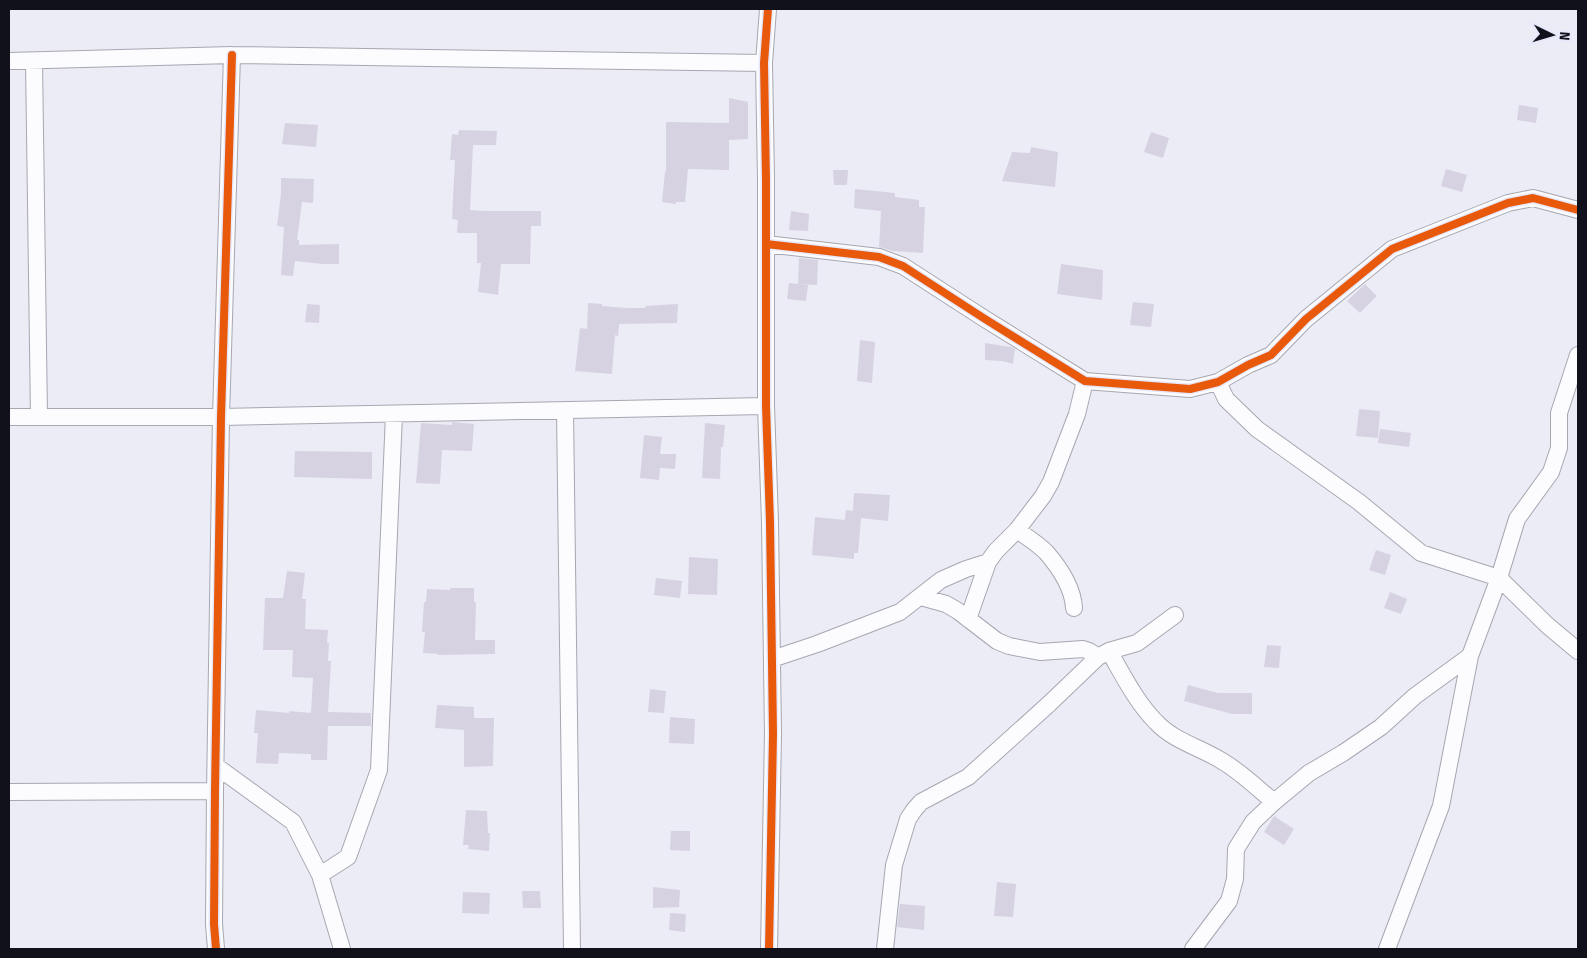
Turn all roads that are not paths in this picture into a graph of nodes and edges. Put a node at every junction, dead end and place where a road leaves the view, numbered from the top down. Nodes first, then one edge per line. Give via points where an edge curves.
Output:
1 (768, 9) edge
2 (232, 55) junction
3 (9, 61) edge
4 (34, 61) junction
5 (764, 63) junction
6 (1578, 210) edge
7 (766, 244) junction
8 (1578, 355) edge
9 (1086, 381) junction
10 (1218, 382) junction
11 (766, 406) junction
12 (565, 410) junction
13 (394, 414) junction
14 (9, 417) edge
15 (39, 417) junction
16 (221, 417) junction
17 (1017, 530) junction
18 (988, 562) junction
19 (1499, 578) junction
20 (921, 597) junction
21 (1074, 608) dead end
22 (1175, 616) dead end
23 (968, 619) junction
24 (1578, 651) edge
25 (1104, 654) junction
26 (1470, 656) junction
27 (772, 659) junction
28 (216, 766) junction
29 (215, 791) junction
30 (9, 792) edge
31 (1274, 802) junction
32 (320, 875) junction
33 (216, 949) edge
34 (342, 949) edge
35 (572, 949) edge
36 (769, 949) edge
37 (885, 949) edge
38 (1193, 949) edge
39 (1387, 949) edge

1 - 5 street
2 - 4 street
2 - 5 street
2 - 16 street
3 - 4 street
4 - 15 street
5 - 7 street
6 - 10 street via 1533,198 1508,203 1392,249 1306,319 1272,355
7 - 9 street via 879,257 903,266
7 - 11 street
8 - 19 street via 1559,412 1559,448 1551,472 1517,519
9 - 10 street via 1190,389
9 - 17 street via 1052,482
10 - 19 street via 1226,399 1257,428 1359,502 1421,553
11 - 12 street
11 - 27 street
12 - 13 street
12 - 35 street
13 - 16 street
13 - 32 street via 379,770 348,857
14 - 15 street
15 - 16 street
16 - 28 street
17 - 18 street
17 - 21 street via 1045,552 1070,588
18 - 20 street via 941,580
18 - 23 street
19 - 24 street
19 - 26 street
20 - 23 street via 946,604
20 - 27 street via 878,622
22 - 25 street via 1136,642
23 - 25 street via 997,641 1010,646 1040,652 1083,649
25 - 31 street via 1146,711 1172,737 1221,760
25 - 37 street via 968,777 921,802 914,810 908,819 894,865
26 - 31 street via 1415,696 1381,726 1309,773
26 - 39 street via 1442,806
27 - 36 street
28 - 29 street
28 - 32 street via 293,822
29 - 30 street
29 - 33 street
31 - 38 street via 1253,822 1236,849 1235,879 1229,901
32 - 34 street

